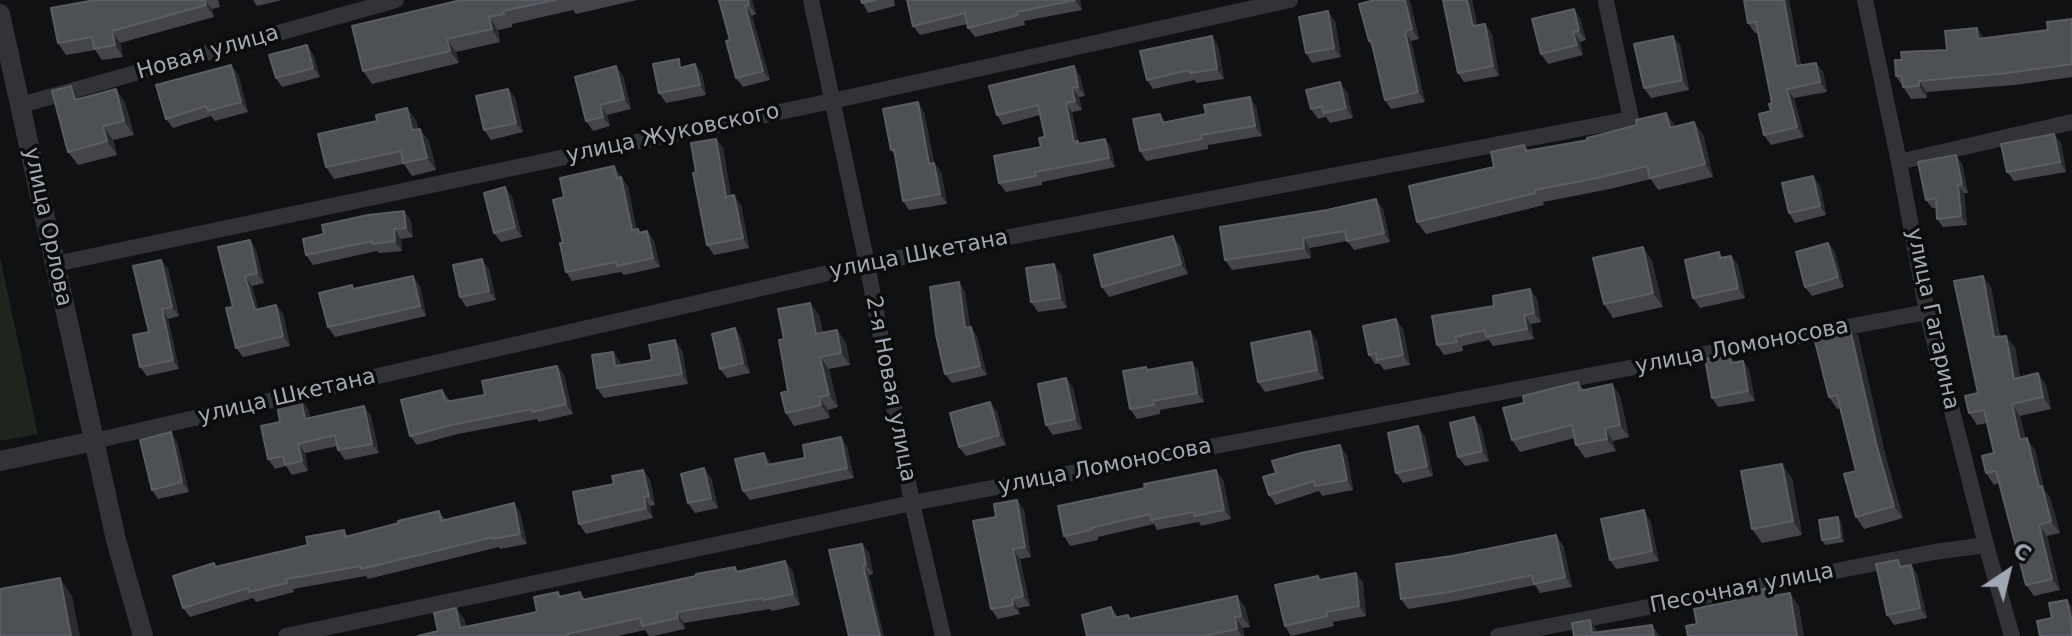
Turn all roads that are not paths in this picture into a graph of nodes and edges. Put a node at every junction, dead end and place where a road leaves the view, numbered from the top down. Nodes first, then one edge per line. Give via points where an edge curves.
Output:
1 (396, 0) edge
2 (811, 0) edge
3 (1290, 0) edge
4 (1865, 0) edge
5 (1609, 1) edge
6 (0, 14) edge
7 (832, 101) junction
8 (21, 105) junction
9 (2072, 122) edge
10 (1899, 162) junction
11 (55, 264) junction
12 (867, 264) junction
13 (1927, 312) junction
14 (94, 441) junction
15 (0, 461) edge
16 (912, 503) junction
17 (1986, 545) junction
18 (143, 636) edge
19 (286, 636) edge
20 (943, 636) edge
21 (1498, 636) edge
22 (2012, 636) edge

1 - 8 street, Новая улица
2 - 7 street, 2-я Новая улица
3 - 7 street, улица Жуковского
4 - 10 street, улица Гагарина
5 - 12 street, улица Шкетана via 1631,119
6 - 8 street, улица Орлова
7 - 11 street, улица Жуковского
7 - 12 street, 2-я Новая улица
8 - 11 street, улица Орлова
9 - 10 street
10 - 13 street, улица Гагарина
11 - 14 street, улица Орлова
12 - 14 street, улица Шкетана
12 - 16 street, 2-я Новая улица
13 - 16 street, улица Ломоносова
13 - 17 street, улица Гагарина
14 - 15 street
14 - 18 street, улица Орлова
16 - 19 street, улица Ломоносова
16 - 20 street, 2-я Новая улица
17 - 21 street, Песочная улица
17 - 22 street, улица Гагарина

